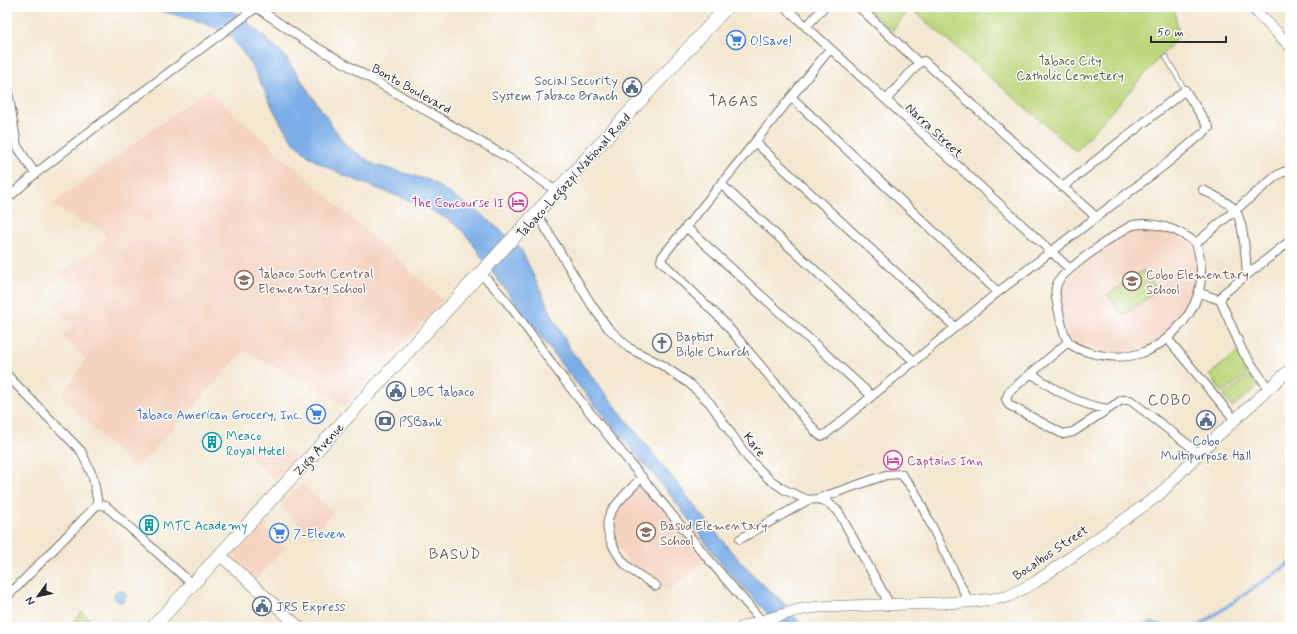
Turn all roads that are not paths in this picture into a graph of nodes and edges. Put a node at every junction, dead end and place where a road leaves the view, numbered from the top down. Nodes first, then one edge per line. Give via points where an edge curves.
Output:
1 (256, 7) edge
2 (727, 7) edge
3 (785, 7) edge
4 (824, 7) edge
5 (859, 7) edge
6 (1252, 7) edge
7 (806, 27) junction
8 (1290, 46) edge
9 (830, 49) junction
10 (1166, 57) dead end
11 (919, 63) junction
12 (7, 85) edge
13 (1185, 90) junction
14 (791, 97) junction
15 (886, 100) junction
16 (756, 143) junction
17 (1290, 171) edge
18 (35, 174) junction
19 (722, 185) junction
20 (1064, 186) junction
21 (1203, 190) dead end
22 (556, 191) junction
23 (7, 199) edge
24 (1235, 210) junction
25 (536, 214) junction
26 (1096, 217) junction
27 (686, 227) junction
28 (1290, 241) edge
29 (1196, 242) junction
30 (1051, 252) junction
31 (1070, 269) junction
32 (482, 273) junction
33 (1247, 275) junction
34 (998, 292) junction
35 (1200, 293) junction
36 (1220, 300) junction
37 (955, 327) junction
38 (1167, 338) junction
39 (1068, 342) junction
40 (915, 362) junction
41 (1290, 369) edge
42 (1031, 373) junction
43 (7, 375) edge
44 (1268, 388) junction
45 (872, 396) junction
46 (1108, 409) junction
47 (1234, 419) junction
48 (1199, 453) junction
49 (642, 477) junction
50 (817, 499) junction
51 (808, 500) junction
52 (98, 504) junction
53 (740, 539) dead end
54 (220, 555) junction
55 (192, 584) junction
56 (656, 586) dead end
57 (7, 597) edge
58 (969, 602) junction
59 (890, 605) junction
60 (763, 619) junction
61 (153, 627) edge
62 (299, 627) edge
63 (743, 627) edge

1 - 18 street
1 - 22 street, Bonto Boulevard via 317,47 516,163
2 - 22 main road, Tabaco-Legazpi National Road
3 - 7 street, Narra Street
4 - 7 street
5 - 11 street
6 - 8 street
7 - 9 street, Narra Street
9 - 14 street
9 - 15 street, Narra Street
10 - 13 lane
11 - 15 street
11 - 20 street via 924,61 928,64
12 - 18 street via 17,146
13 - 20 street
13 - 26 street via 1209,128
14 - 16 street
14 - 34 street
15 - 30 street, Narra Street
16 - 19 street
16 - 37 street
17 - 24 street via 1276,176
18 - 23 street
19 - 27 street
19 - 40 street
20 - 26 street
21 - 24 street
22 - 25 main road, Tabaco-Legazpi National Road
24 - 29 street
24 - 33 street via 1246,252
25 - 32 main road, Tabaco-Legazpi National Road
25 - 51 street, Kare via 608,328 629,348 662,365 690,384 710,403 748,458 768,479
26 - 30 street
27 - 45 street
27 - 45 street via 661,261 723,321 817,433 821,436 826,434
28 - 33 street
29 - 31 street via 1179,231 1166,227 1132,225
29 - 35 street via 1201,258
30 - 31 street, Narra Street
30 - 34 street
31 - 39 street via 1058,282 1055,293 1063,332
32 - 49 street
32 - 54 main road, Ziga Avenue
33 - 36 street via 1224,293
34 - 37 street
35 - 36 street
35 - 38 street via 1187,317
36 - 44 street via 1242,352
37 - 40 street
38 - 39 street via 1142,353 1116,358 1084,351
38 - 47 street
39 - 42 street
40 - 45 street
41 - 44 street, Bocalbos Street
42 - 46 street via 1068,397
42 - 46 street via 1009,392 1006,399 1009,405 1054,430 1064,434 1073,432
43 - 52 street via 84,455
44 - 47 street, Bocalbos Street
46 - 48 street via 1122,400 1130,400
47 - 48 street, Bocalbos Street
48 - 58 street, Bocalbos Street via 1159,495 1034,583 1007,597
49 - 56 street via 611,512 607,522 614,548 624,562 632,571
49 - 60 street via 720,573
50 - 51 street, Kare
50 - 58 street, Kare via 886,475 901,474 914,490
50 - 59 street via 827,502 838,511
51 - 53 street
52 - 55 street via 106,506
52 - 57 street
54 - 55 main road, Ziga Avenue
54 - 62 street
55 - 61 main road, Ziga Avenue
58 - 59 street, Bocalbos Street
59 - 60 street, Bocalbos Street via 818,607
60 - 63 street, Bocalbos Street

